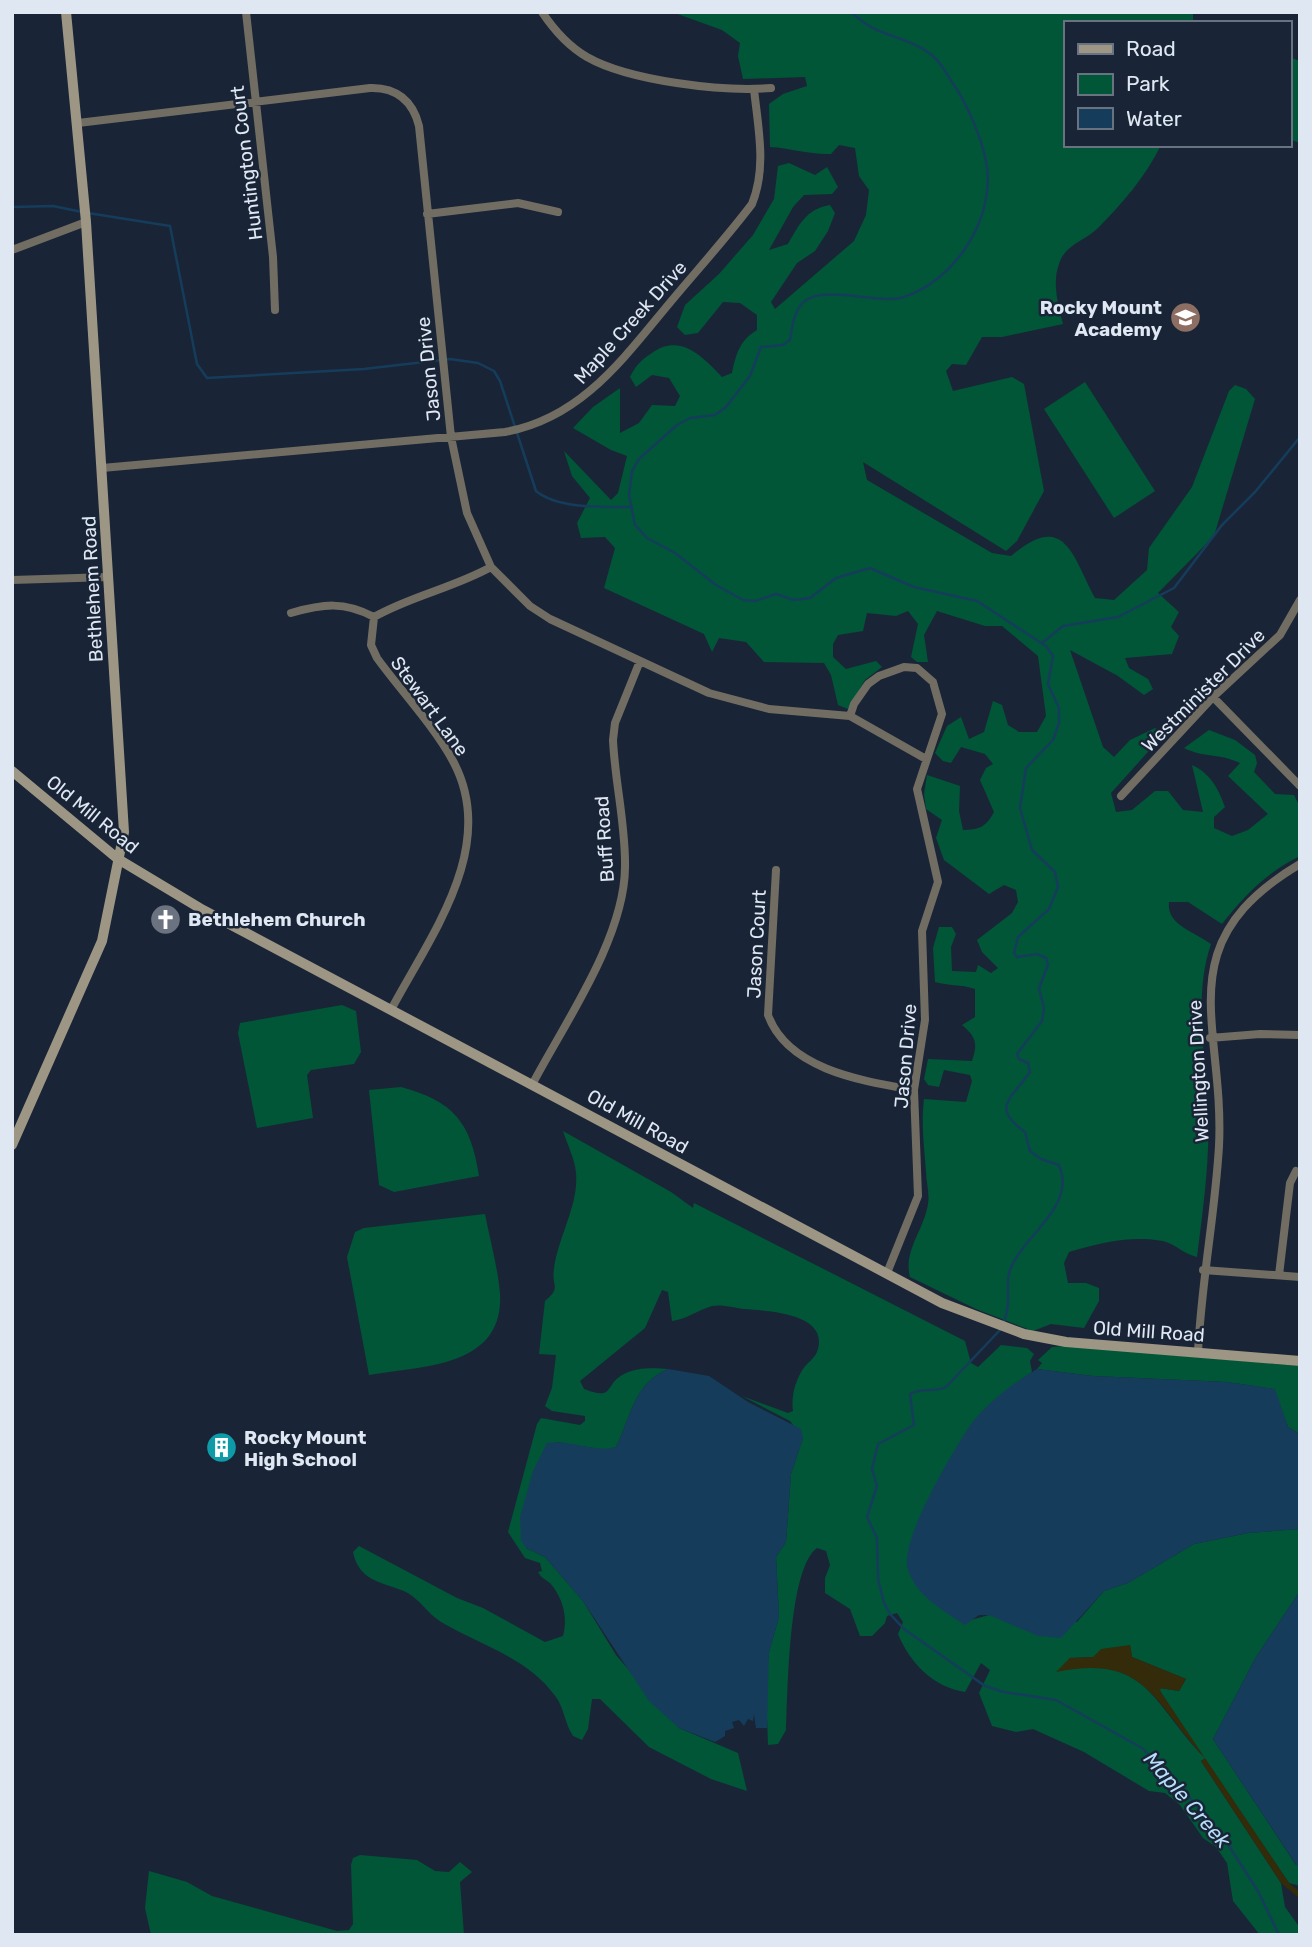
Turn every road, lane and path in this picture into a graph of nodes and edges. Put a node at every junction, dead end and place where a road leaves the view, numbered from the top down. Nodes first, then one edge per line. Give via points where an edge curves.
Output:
1 (66, 12) edge
2 (246, 12) edge
3 (542, 12) edge
4 (771, 88) dead end
5 (754, 89) junction
6 (255, 103) junction
7 (78, 123) junction
8 (558, 212) dead end
9 (427, 214) junction
10 (86, 222) junction
11 (12, 250) edge
12 (275, 310) dead end
13 (451, 436) junction
14 (102, 468) junction
15 (491, 567) junction
16 (108, 577) junction
17 (12, 580) edge
18 (1300, 600) edge
19 (292, 612) dead end
20 (374, 617) junction
21 (640, 661) junction
22 (1213, 697) junction
23 (850, 716) junction
24 (926, 759) junction
25 (12, 771) edge
26 (1300, 786) edge
27 (1121, 796) dead end
28 (118, 859) junction
29 (1300, 864) edge
30 (776, 870) dead end
31 (392, 1008) junction
32 (1300, 1035) edge
33 (1210, 1038) junction
34 (533, 1083) junction
35 (914, 1090) junction
36 (12, 1144) edge
37 (1296, 1171) dead end
38 (1203, 1270) junction
39 (887, 1273) junction
40 (1279, 1275) junction
41 (1300, 1277) edge
42 (1198, 1353) junction
43 (1300, 1361) edge

1 - 7 street, Bethlehem Road
2 - 6 street, Huntington Court
3 - 5 street via 561,37 603,64 685,83
4 - 5 street
5 - 13 street, Maple Creek Drive via 761,165 751,204 604,381 577,403 533,425
6 - 7 street, Jason Drive
6 - 9 street, Jason Drive via 370,88 393,91 415,112
6 - 12 street, Huntington Court
7 - 10 street, Bethlehem Road
8 - 9 street via 518,204
9 - 13 street, Jason Drive
10 - 11 street
10 - 14 street, Bethlehem Road
13 - 14 street, Maple Creek Drive
13 - 15 street, Jason Drive via 467,513
14 - 16 street, Bethlehem Road
15 - 20 street
15 - 21 street, Jason Drive via 550,619
16 - 17 street
16 - 28 street, Bethlehem Road via 124,832
18 - 22 street, Westminister Drive via 1280,635
19 - 20 street via 331,603
20 - 31 street, Stewart Lane via 371,645 453,760 465,793 469,827 459,880
21 - 23 street, Jason Drive via 742,704
21 - 34 street, Buff Road via 612,740 626,867 621,906 604,949
22 - 26 street
22 - 27 street, Westminister Drive
23 - 24 street, Jason Drive
23 - 24 street, Jason Drive via 860,694 879,676 904,667 916,668 933,682 942,714
24 - 35 street, Jason Drive via 917,789 938,883 922,931 925,1020
25 - 28 street, Old Mill Road
28 - 31 street, Old Mill Road via 203,910
28 - 36 street, Bethlehem Road via 102,941
29 - 33 street, Wellington Drive via 1259,891 1225,934 1209,986
30 - 35 street, Jason Court via 768,1015 774,1031 791,1050 853,1078
31 - 34 street, Old Mill Road
32 - 33 street
33 - 38 street, Wellington Drive via 1219,1147
34 - 39 street, Old Mill Road
35 - 39 street, Jason Drive via 918,1196
37 - 40 street via 1290,1183
38 - 40 street
38 - 42 street, Wellington Drive
39 - 42 street, Old Mill Road via 942,1303 1024,1334
40 - 41 street
42 - 43 street, Old Mill Road

